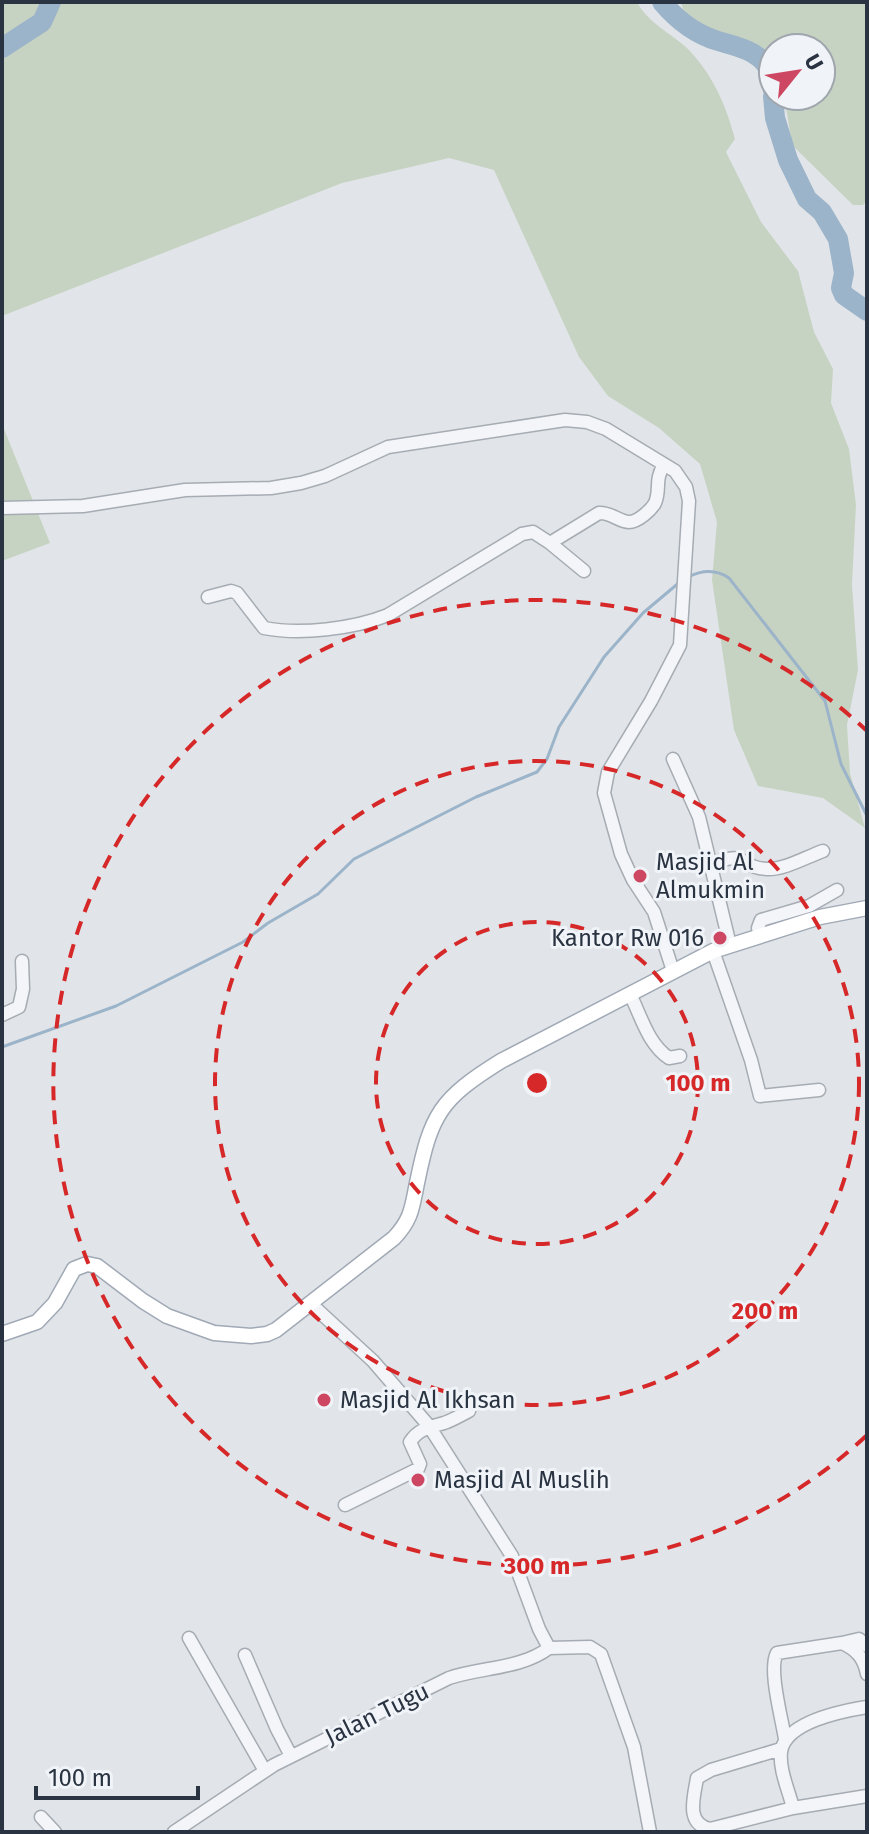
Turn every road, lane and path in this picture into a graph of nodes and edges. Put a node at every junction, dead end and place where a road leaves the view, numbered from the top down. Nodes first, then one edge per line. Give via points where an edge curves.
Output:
1 (664, 465) junction
2 (2, 508) edge
3 (550, 543) junction
4 (584, 571) dead end
5 (208, 597) dead end
6 (673, 759) dead end
7 (823, 851) dead end
8 (712, 864) junction
9 (837, 890) dead end
10 (867, 908) edge
11 (760, 935) junction
12 (730, 945) junction
13 (713, 951) junction
14 (22, 961) dead end
15 (673, 971) junction
16 (630, 994) junction
17 (2, 1015) edge
18 (680, 1056) dead end
19 (819, 1090) dead end
20 (310, 1303) junction
21 (2, 1334) edge
22 (469, 1411) dead end
23 (429, 1426) junction
24 (345, 1505) dead end
25 (189, 1638) dead end
26 (842, 1643) junction
27 (867, 1646) edge
28 (549, 1648) junction
29 (245, 1655) dead end
30 (866, 1665) edge
31 (867, 1707) edge
32 (783, 1744) junction
33 (291, 1756) junction
34 (265, 1771) junction
35 (867, 1796) edge
36 (793, 1808) junction
37 (41, 1817) dead end
38 (55, 1832) edge
39 (174, 1832) edge
40 (650, 1832) edge

1 - 2 street via 606,429 565,420 388,447 325,476 286,485 185,490 83,506
1 - 3 street via 657,475 655,503 638,521 626,523 608,512 599,513
1 - 15 street via 681,479 689,501 683,632 674,661 608,772 604,793 621,854 654,912
3 - 4 street
3 - 5 street via 533,532 522,534 388,615 344,627 264,628 237,593
6 - 8 street via 699,817
7 - 8 street via 774,868 736,857
8 - 12 street
9 - 11 street via 809,906 761,920
10 - 11 main road
11 - 12 main road
12 - 13 main road
13 - 15 main road
13 - 19 street via 760,1096
14 - 17 street via 19,1007
15 - 16 main road
16 - 18 street via 661,1053
16 - 20 main road via 501,1061 449,1099 426,1138 409,1222
20 - 21 main road via 267,1334 214,1333 167,1316 87,1264 74,1269 37,1322
20 - 23 street via 373,1361
22 - 23 street
23 - 24 street via 410,1442 418,1469
23 - 28 street via 512,1556
25 - 34 street
26 - 27 street via 859,1639
26 - 30 street via 860,1654
26 - 32 street via 783,1651 774,1658
28 - 33 street, Jalan Tugu via 518,1663 449,1678
28 - 40 street via 590,1647 604,1660 634,1747
29 - 33 street
31 - 32 street via 826,1716 794,1731
32 - 36 street via 781,1761
32 - 36 street via 702,1773 693,1812 695,1821 710,1829
33 - 34 street, Jalan Tugu
34 - 39 street, Jalan Tugu
35 - 36 street
37 - 38 street

